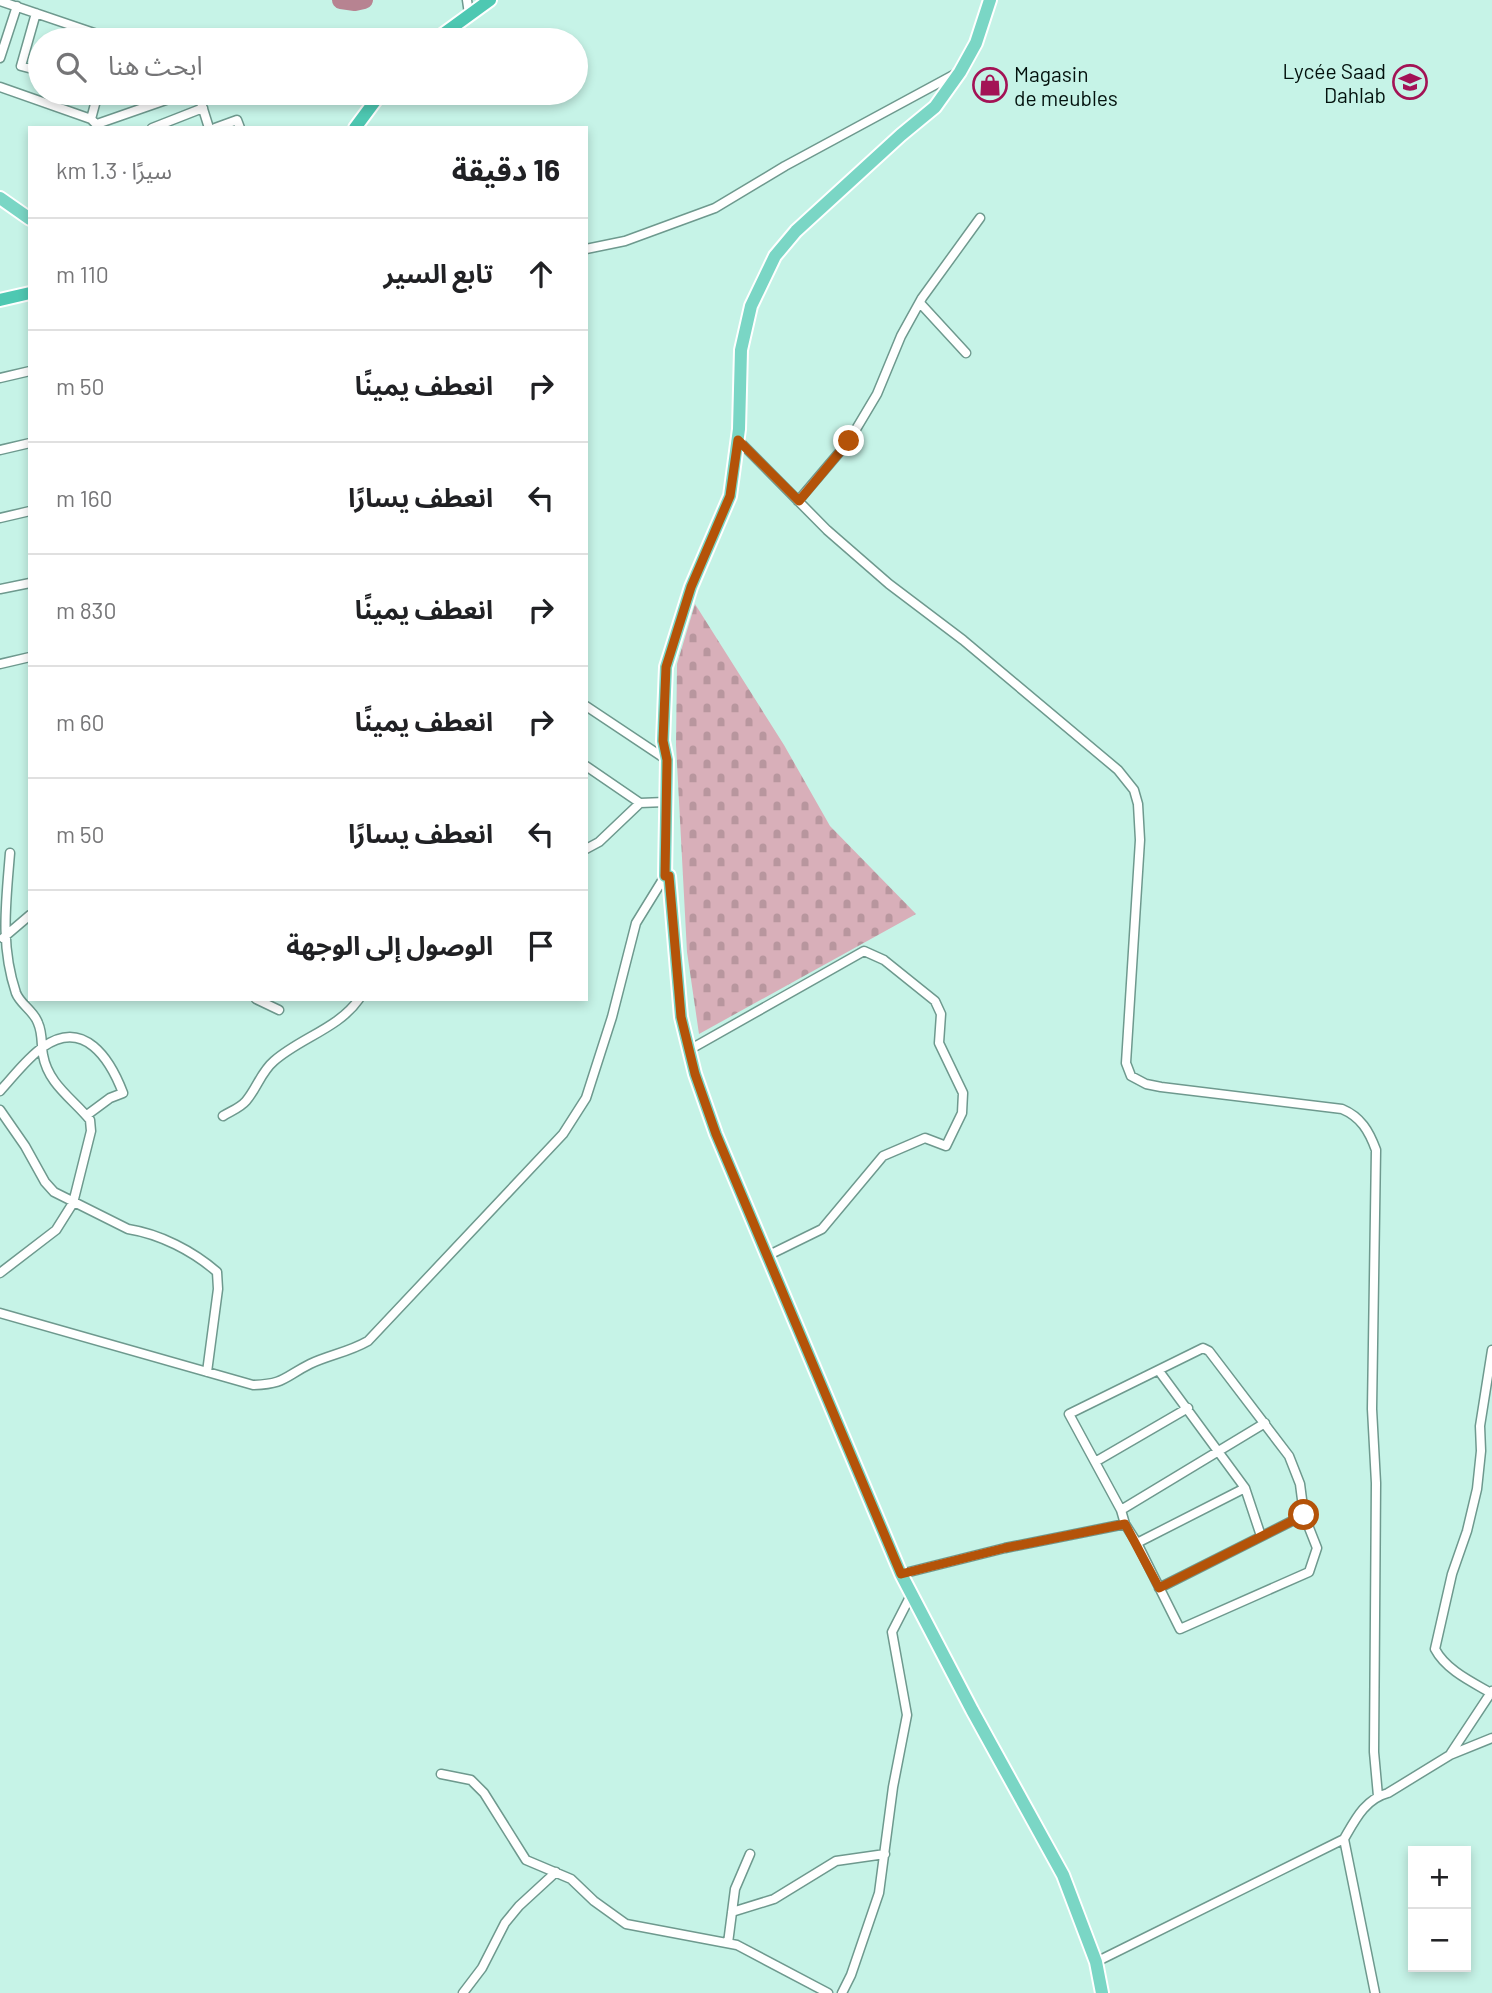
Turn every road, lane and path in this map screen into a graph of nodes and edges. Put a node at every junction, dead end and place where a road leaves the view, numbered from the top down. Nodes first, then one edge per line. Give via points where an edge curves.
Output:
1 (467, 0) edge
2 (490, 0) edge
3 (990, 0) edge
4 (0, 1) edge
5 (17, 6) junction
6 (36, 13) junction
7 (469, 14) junction
8 (32, 28) edge
9 (80, 28) edge
10 (451, 28) edge
11 (28, 41) edge
12 (0, 58) edge
13 (28, 68) edge
14 (960, 72) junction
15 (0, 87) edge
16 (28, 98) edge
17 (47, 105) edge
18 (97, 105) edge
19 (151, 105) edge
20 (202, 105) edge
21 (372, 105) edge
22 (203, 108) junction
23 (96, 124) edge
24 (357, 125) edge
25 (157, 126) edge
26 (208, 126) edge
27 (220, 126) edge
28 (239, 126) edge
29 (0, 198) edge
30 (28, 218) edge
31 (980, 218) dead end
32 (588, 249) edge
33 (28, 293) edge
34 (0, 300) edge
35 (920, 303) junction
36 (966, 353) dead end
37 (28, 371) edge
38 (0, 378) edge
39 (738, 440) junction
40 (28, 443) edge
41 (0, 450) edge
42 (799, 501) junction
43 (28, 512) edge
44 (0, 519) edge
45 (28, 583) edge
46 (0, 589) edge
47 (28, 657) edge
48 (0, 664) edge
49 (588, 707) edge
50 (667, 760) junction
51 (588, 767) edge
52 (665, 802) junction
53 (640, 803) junction
54 (588, 848) edge
55 (10, 853) dead end
56 (665, 876) junction
57 (28, 917) edge
58 (2, 939) edge
59 (260, 1001) edge
60 (358, 1001) edge
61 (279, 1010) dead end
62 (43, 1047) junction
63 (689, 1050) junction
64 (0, 1091) edge
65 (0, 1110) edge
66 (87, 1115) junction
67 (223, 1116) dead end
68 (73, 1203) junction
69 (767, 1256) junction
70 (0, 1273) edge
71 (0, 1313) edge
72 (1492, 1350) edge
73 (1159, 1371) junction
74 (207, 1372) junction
75 (1188, 1408) junction
76 (1265, 1423) junction
77 (1219, 1450) junction
78 (1481, 1451) junction
79 (1492, 1451) edge
80 (1095, 1462) junction
81 (1245, 1488) junction
82 (1121, 1510) junction
83 (1304, 1515) junction
84 (1125, 1524) junction
85 (1261, 1536) junction
86 (1137, 1543) junction
87 (901, 1574) junction
88 (1159, 1588) junction
89 (912, 1593) junction
90 (1492, 1692) edge
91 (1492, 1738) edge
92 (1450, 1755) junction
93 (441, 1774) dead end
94 (1378, 1796) junction
95 (1344, 1839) junction
96 (885, 1853) junction
97 (750, 1854) dead end
98 (556, 1872) junction
99 (732, 1912) junction
100 (728, 1943) junction
101 (1096, 1962) junction
102 (463, 1993) edge
103 (828, 1993) edge
104 (842, 1993) edge
105 (1102, 1993) edge
106 (1375, 1993) edge

1 - 7 street
2 - 7 highway
3 - 14 main road via 976,43
4 - 5 street
5 - 6 street
5 - 12 street
6 - 8 street
6 - 9 street
7 - 10 highway
11 - 13 street via 21,66
14 - 32 street via 715,208 625,241
14 - 39 main road via 935,107 796,231 775,256 751,306 741,350
15 - 16 street
17 - 23 street
18 - 23 street
19 - 23 street
20 - 22 street
21 - 24 highway
22 - 25 street
22 - 26 street
27 - 28 street via 237,120
29 - 30 main road
31 - 35 street
33 - 34 highway
35 - 36 street
35 - 42 street via 849,441
37 - 38 street
39 - 42 street
39 - 50 main road via 730,496 691,587 666,667 663,741
40 - 41 street
42 - 94 street via 889,584 1118,770 1134,790 1140,841 1127,1026 1126,1063 1131,1076 1161,1087 1342,1109 1361,1120 1370,1134 1377,1150 1372,1409
43 - 44 street
45 - 46 street
47 - 48 street
49 - 50 street
50 - 52 main road
51 - 53 street
52 - 53 street
52 - 56 main road
53 - 54 street
55 - 58 street
56 - 63 main road via 669,876 681,1017
56 - 74 street via 636,923 586,1098 563,1134 504,1198 368,1341 271,1384 253,1385
57 - 58 street
58 - 62 street via 17,996 39,1024
59 - 61 street
60 - 67 street via 272,1062 247,1100
62 - 64 street
62 - 66 street via 48,1070 62,1093
62 - 66 street via 62,1038 92,1042 117,1079 123,1093
63 - 69 main road via 716,1134
63 - 69 street via 864,951 884,960 940,1008 939,1043 963,1093 962,1113 946,1146 925,1138 883,1156 822,1229
65 - 68 street via 45,1182
66 - 68 street via 90,1131
68 - 70 street via 56,1230
68 - 74 street via 182,1248 217,1272
69 - 87 main road
71 - 74 street
72 - 78 street via 1480,1426
73 - 75 street
73 - 76 street via 1203,1348
73 - 80 street via 1069,1414
75 - 77 street
75 - 80 street
76 - 77 street
76 - 83 street via 1289,1456 1300,1483
77 - 81 street
77 - 82 street
78 - 79 street
78 - 90 street via 1477,1489 1435,1649 1446,1663
80 - 82 street
81 - 85 street
81 - 86 street
82 - 84 street
83 - 85 street
83 - 88 street via 1317,1548 1309,1572 1180,1629
84 - 86 street
84 - 87 street
85 - 88 street
86 - 88 street
87 - 89 main road
89 - 96 street via 892,1632 907,1715
89 - 101 main road via 1063,1875
90 - 92 street
91 - 92 street
92 - 94 street
93 - 98 street via 471,1780 526,1860
94 - 95 street via 1360,1812
95 - 101 street
95 - 106 street
96 - 99 street via 836,1861 774,1899
96 - 104 street via 879,1893
97 - 99 street via 735,1889
98 - 100 street via 626,1924
98 - 102 street via 505,1923
99 - 100 street
100 - 103 street
101 - 105 main road

